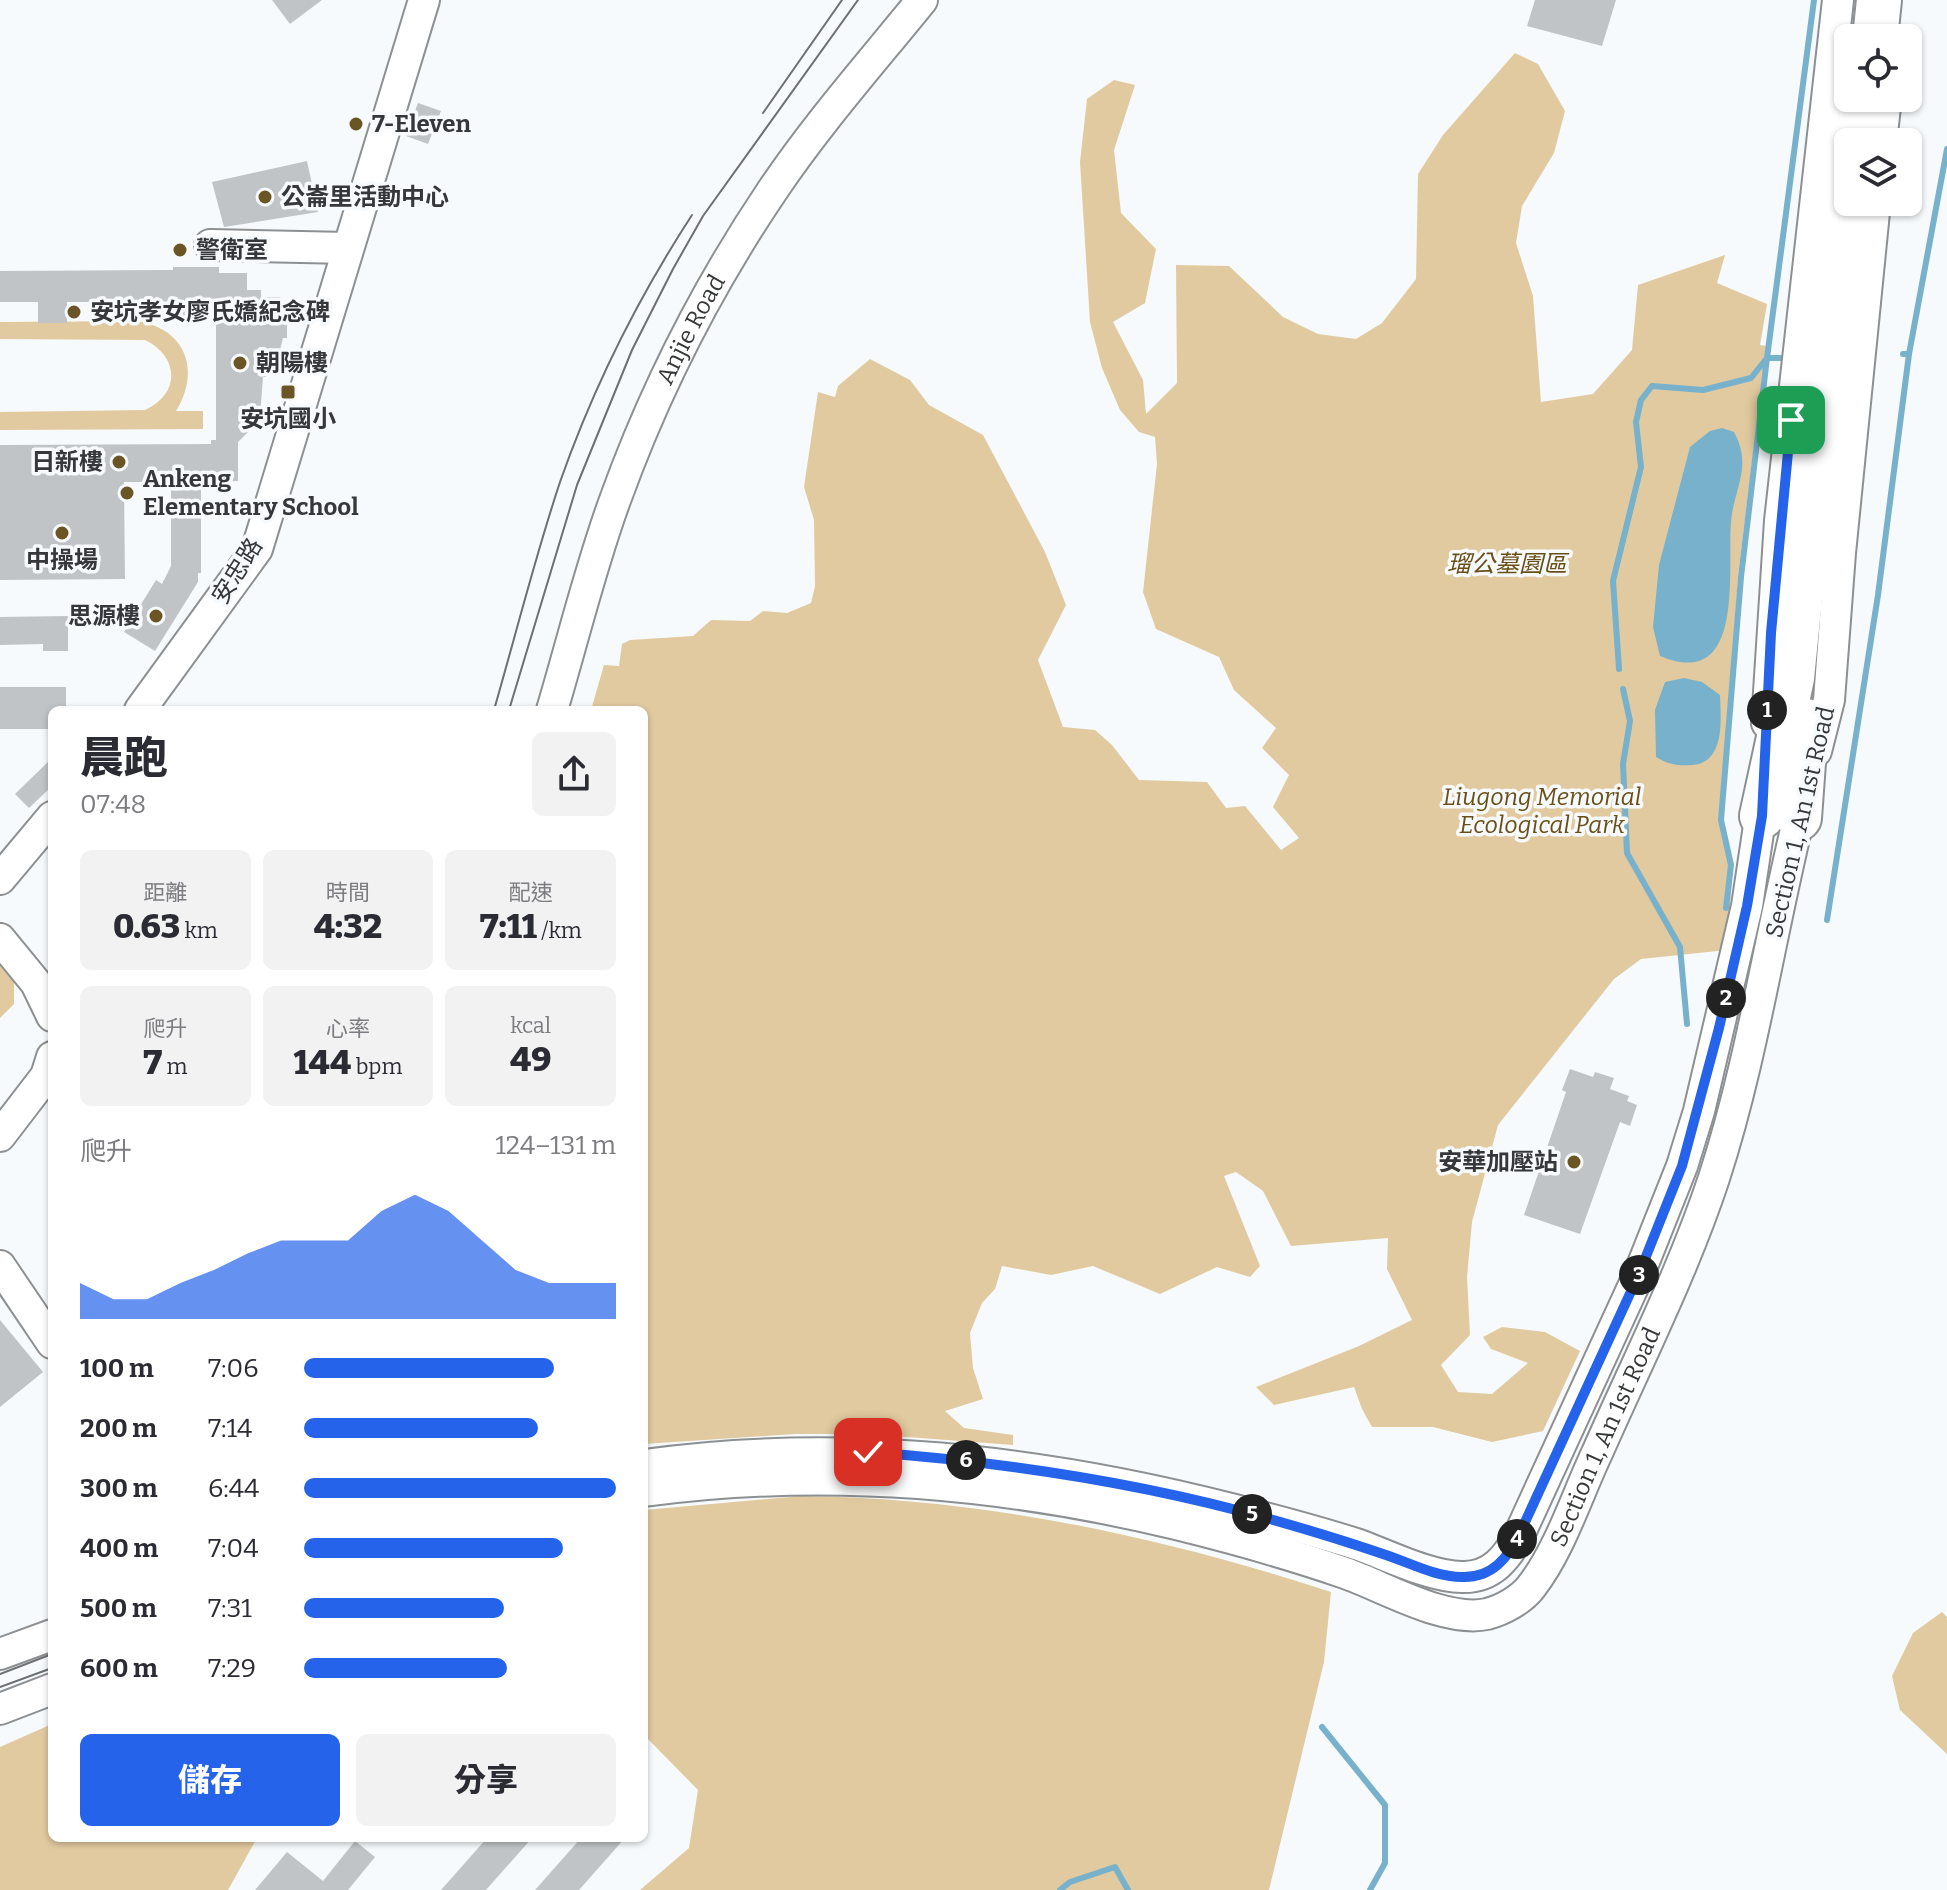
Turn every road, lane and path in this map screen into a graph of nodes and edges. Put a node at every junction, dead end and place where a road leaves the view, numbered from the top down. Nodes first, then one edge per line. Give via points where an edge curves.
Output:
1 (424, 0) edge
2 (895, 0) edge
3 (922, 0) edge
4 (1838, 0) edge
5 (1860, 0) edge
6 (1879, 0) edge
7 (1896, 0) edge
8 (1857, 24) edge
9 (1876, 24) edge
10 (1893, 24) edge
11 (881, 35) junction
12 (1849, 112) edge
13 (1857, 216) edge
14 (1874, 216) edge
15 (210, 245) dead end
16 (348, 248) junction
17 (143, 706) edge
18 (534, 706) edge
19 (553, 706) edge
20 (1780, 817) junction
21 (48, 822) edge
22 (0, 879) edge
23 (0, 939) edge
24 (48, 1008) edge
25 (48, 1070) edge
26 (0, 1136) edge
27 (0, 1266) edge
28 (48, 1337) edge
29 (648, 1465) edge
30 (994, 1478) junction
31 (648, 1491) edge
32 (48, 1636) edge
33 (0, 1654) edge
34 (48, 1691) edge
35 (0, 1709) edge

1 - 16 street, 安忠路
2 - 11 street, Anjie Road
3 - 11 street, Anjie Road
4 - 20 street, Section 1, An 1st Road via 1771,633
5 - 8 highway
6 - 9 highway
7 - 10 street
11 - 18 street, Anjie Road via 818,95 759,175 696,280 598,493
11 - 19 street, Anjie Road via 772,191 670,370 615,500
12 - 20 highway
13 - 20 highway via 1811,665
14 - 20 street, Section 1, An 1st Road via 1829,700
15 - 16 street
16 - 17 street, 安忠路 via 257,549
20 - 30 street, Section 1, An 1st Road via 1747,906 1682,1166 1639,1274 1503,1561 1477,1576 1443,1575 1355,1544 1183,1497
20 - 30 street, Section 1, An 1st Road via 1764,988 1714,1179 1671,1288 1529,1591 1487,1614 1462,1615 1333,1569
21 - 22 street
23 - 24 street via 36,983
25 - 26 street
27 - 28 street
29 - 30 street, Section 1, An 1st Road via 853,1452
30 - 31 street, Section 1, An 1st Road via 757,1481
32 - 33 street
34 - 35 street

